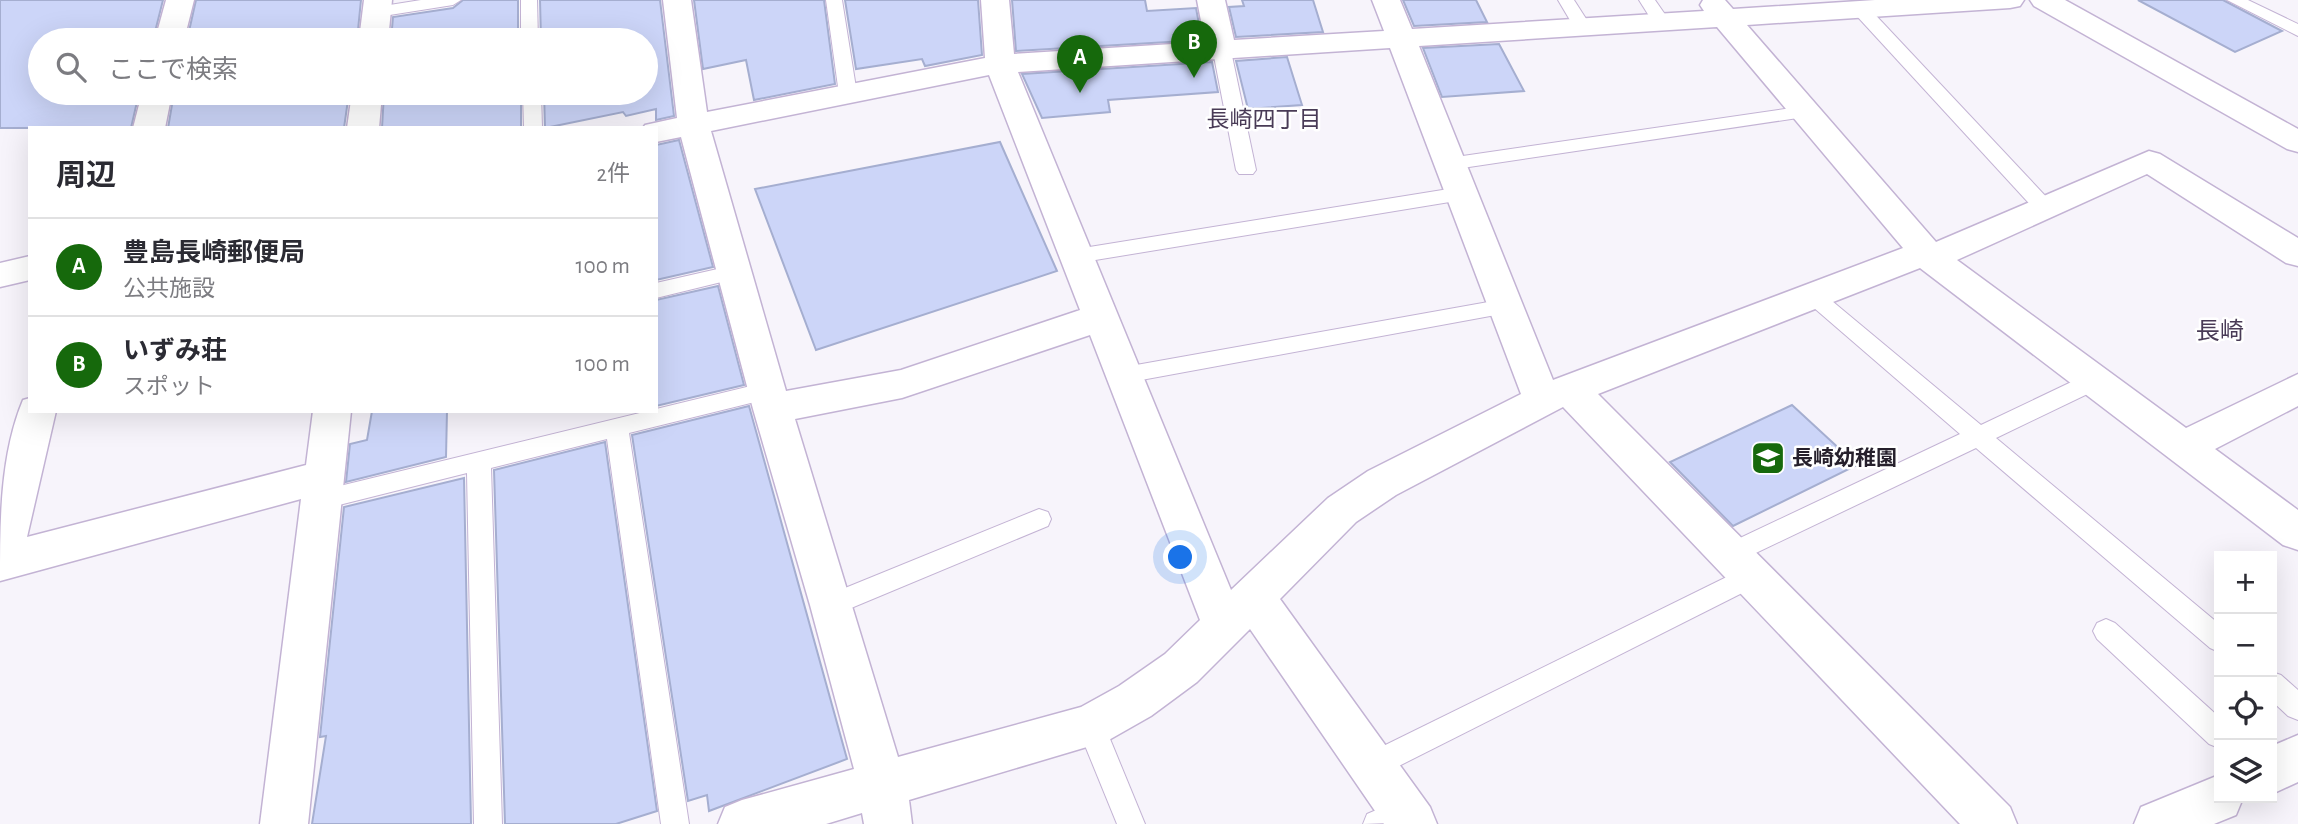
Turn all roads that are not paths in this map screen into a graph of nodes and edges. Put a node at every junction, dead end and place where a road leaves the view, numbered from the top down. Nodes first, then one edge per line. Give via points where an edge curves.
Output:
1 (180, 0) edge
2 (453, 0) edge
3 (529, 0) edge
4 (677, 0) edge
5 (834, 0) edge
6 (995, 0) edge
7 (1211, 0) edge
8 (1387, 0) edge
9 (1566, 0) edge
10 (2010, 0) edge
11 (2044, 0) edge
12 (2235, 0) edge
13 (1961, 2) edge
14 (1718, 9) edge
15 (1861, 10) junction
16 (1655, 11) edge
17 (376, 18) edge
18 (173, 28) edge
19 (530, 28) edge
20 (1583, 28) junction
21 (2298, 31) edge
22 (1401, 40) junction
23 (1222, 51) junction
24 (1000, 64) junction
25 (848, 94) junction
26 (154, 105) edge
27 (366, 105) edge
28 (532, 105) edge
29 (1805, 112) junction
30 (149, 126) edge
31 (363, 126) edge
32 (533, 126) edge
33 (675, 128) edge
34 (2298, 142) edge
35 (1245, 170) dead end
36 (1455, 179) junction
37 (2045, 208) junction
38 (2298, 254) edge
39 (1927, 255) junction
40 (1077, 256) junction
41 (28, 268) edge
42 (735, 272) junction
43 (0, 275) edge
44 (658, 291) edge
45 (1812, 296) junction
46 (1505, 307) junction
47 (1101, 317) junction
48 (1125, 375) junction
49 (2094, 380) junction
50 (2298, 389) edge
51 (1556, 395) junction
52 (769, 400) junction
53 (37, 413) edge
54 (332, 413) edge
55 (617, 427) junction
56 (1979, 435) junction
57 (2183, 447) junction
58 (479, 461) junction
59 (324, 487) junction
60 (1039, 519) dead end
61 (2298, 533) edge
62 (0, 562) edge
63 (1741, 565) junction
64 (832, 605) junction
65 (1239, 611) junction
66 (2106, 631) dead end
67 (2214, 636) edge
68 (2277, 688) edge
69 (2298, 707) edge
70 (1091, 726) junction
71 (2214, 730) edge
72 (2298, 757) edge
73 (1371, 766) junction
74 (2277, 768) edge
75 (2214, 800) edge
76 (885, 803) edge
77 (1398, 820) edge
78 (284, 824) edge
79 (488, 824) edge
80 (675, 824) edge
81 (742, 824) edge
82 (1131, 824) edge
83 (1993, 824) edge
84 (2158, 824) edge

1 - 18 street
2 - 17 lane
3 - 19 lane
4 - 33 street
5 - 25 lane
6 - 24 street
7 - 23 street
8 - 22 street
9 - 20 lane
10 - 13 street
11 - 34 street
12 - 21 lane
13 - 15 street
14 - 15 street
14 - 16 street
14 - 29 street
15 - 37 lane
16 - 20 street
20 - 22 street
22 - 23 street
22 - 36 street
23 - 24 street
23 - 35 lane
24 - 25 street
24 - 40 street
25 - 33 street
26 - 30 street
27 - 31 street
28 - 32 lane
29 - 36 lane
29 - 39 street
33 - 42 street
36 - 40 lane
36 - 46 street
37 - 38 street via 2149,161
37 - 39 street
39 - 45 street
39 - 49 street
40 - 47 street
41 - 43 street
42 - 44 lane
42 - 52 street
45 - 51 street
45 - 56 lane
46 - 48 lane
46 - 51 street
47 - 48 street
47 - 52 street via 902,384
48 - 65 street
49 - 56 lane
49 - 57 street
50 - 57 street
51 - 63 street
51 - 65 street via 1394,476 1342,510
52 - 55 lane
52 - 64 street
53 - 62 street
54 - 59 street
55 - 58 lane
55 - 80 lane
56 - 63 lane
56 - 67 lane
57 - 61 street
58 - 59 lane
58 - 79 lane
59 - 62 street
59 - 78 street
60 - 64 lane
63 - 73 lane
63 - 83 street
64 - 76 street
65 - 70 street via 1181,668
65 - 73 street
66 - 71 lane
68 - 69 lane
70 - 76 street
70 - 82 lane
72 - 74 street
73 - 77 street
75 - 84 street
76 - 81 street

